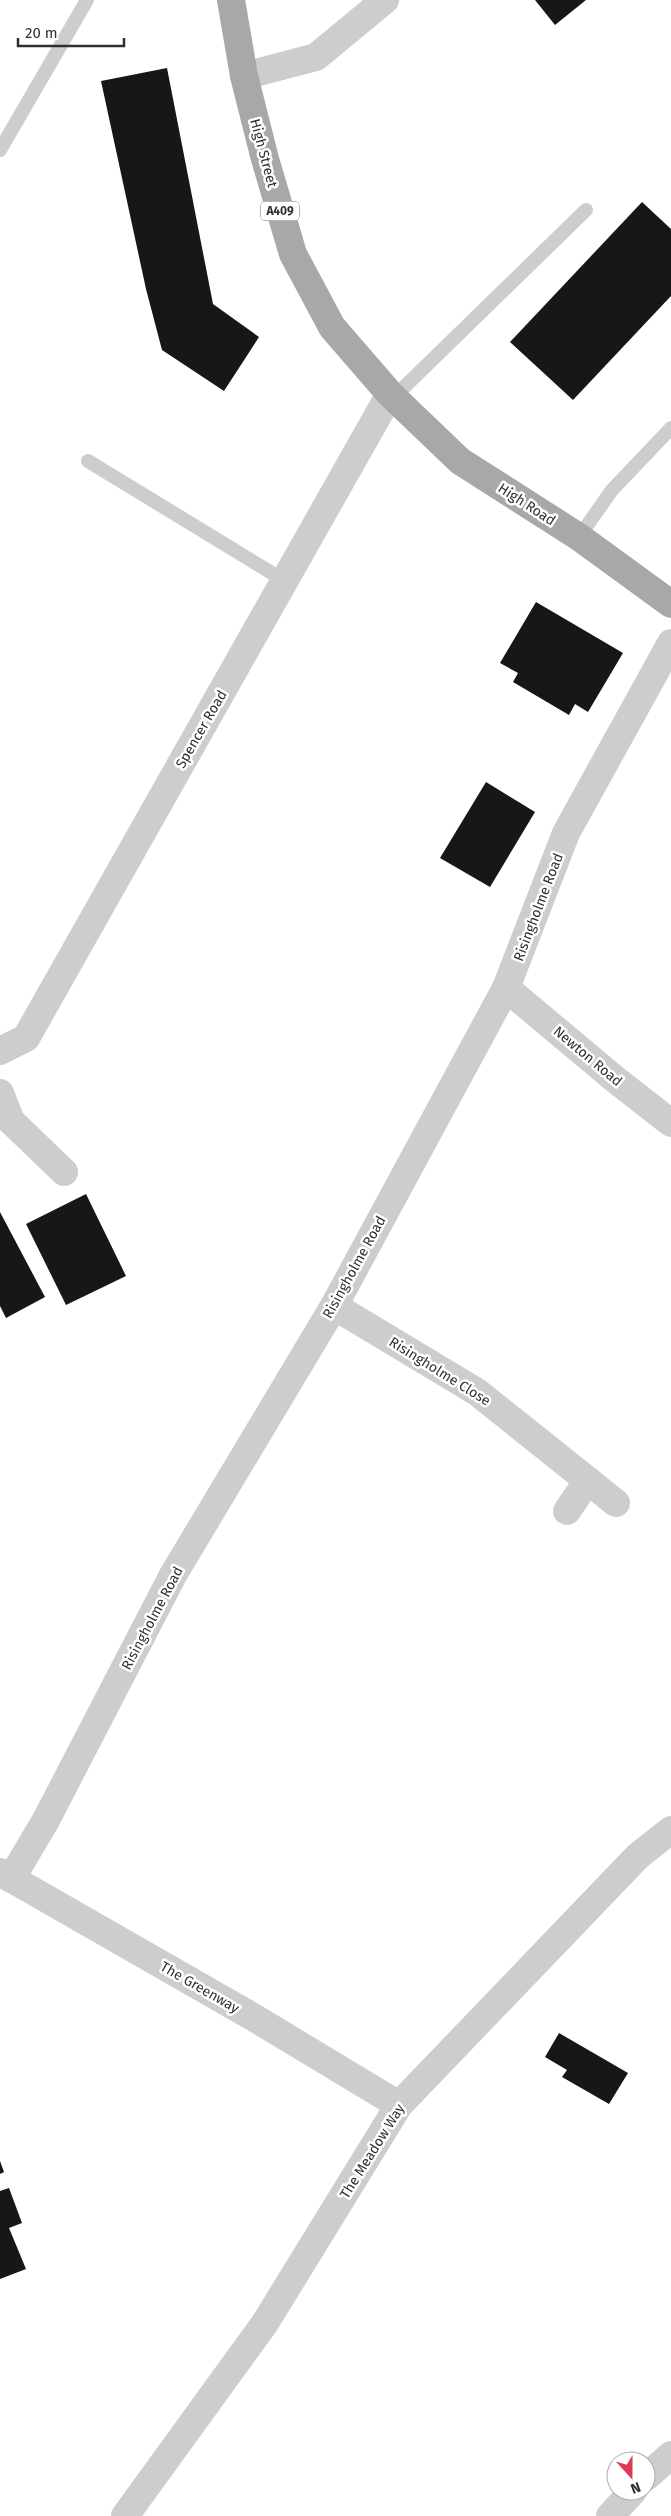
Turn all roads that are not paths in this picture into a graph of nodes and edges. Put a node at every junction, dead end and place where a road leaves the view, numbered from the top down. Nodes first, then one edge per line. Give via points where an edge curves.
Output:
1 (87, 0) edge
2 (231, 0) edge
3 (385, 0) edge
4 (244, 76) junction
5 (0, 150) edge
6 (586, 210) dead end
7 (392, 396) junction
8 (671, 428) edge
9 (88, 461) dead end
10 (579, 537) junction
11 (285, 581) junction
12 (671, 604) edge
13 (671, 643) edge
14 (506, 988) junction
15 (0, 1051) edge
16 (0, 1093) edge
17 (671, 1123) edge
18 (64, 1172) dead end
19 (334, 1306) junction
20 (588, 1480) junction
21 (616, 1503) dead end
22 (567, 1511) dead end
23 (671, 1830) edge
24 (6, 1875) edge
25 (399, 2105) junction
26 (671, 2455) edge
27 (656, 2468) edge
28 (624, 2501) edge
29 (125, 2516) edge
30 (610, 2516) edge

1 - 5 lane
2 - 4 main road, High Street / A409
3 - 4 street via 316,56
4 - 7 main road, High Street / A409 via 264,159 293,254 332,328
6 - 7 lane
7 - 10 main road, High Road / A409 via 460,461
7 - 11 street, Spencer Road
8 - 10 lane via 612,490
9 - 11 lane
10 - 12 main road, High Road / A409
11 - 15 street, Spencer Road via 26,1038
13 - 14 street, Risingholme Road via 566,833
14 - 17 street, Newton Road
14 - 19 street, Risingholme Road
16 - 18 street via 11,1121
19 - 20 street, Risingholme Close via 477,1392
19 - 24 street, Risingholme Road via 173,1575 46,1820
20 - 21 street, Risingholme Close
20 - 22 street
23 - 25 street, The Meadow Way via 638,1856
24 - 25 street, The Greenway
25 - 29 street, The Meadow Way via 265,2323
26 - 27 street
28 - 30 street

